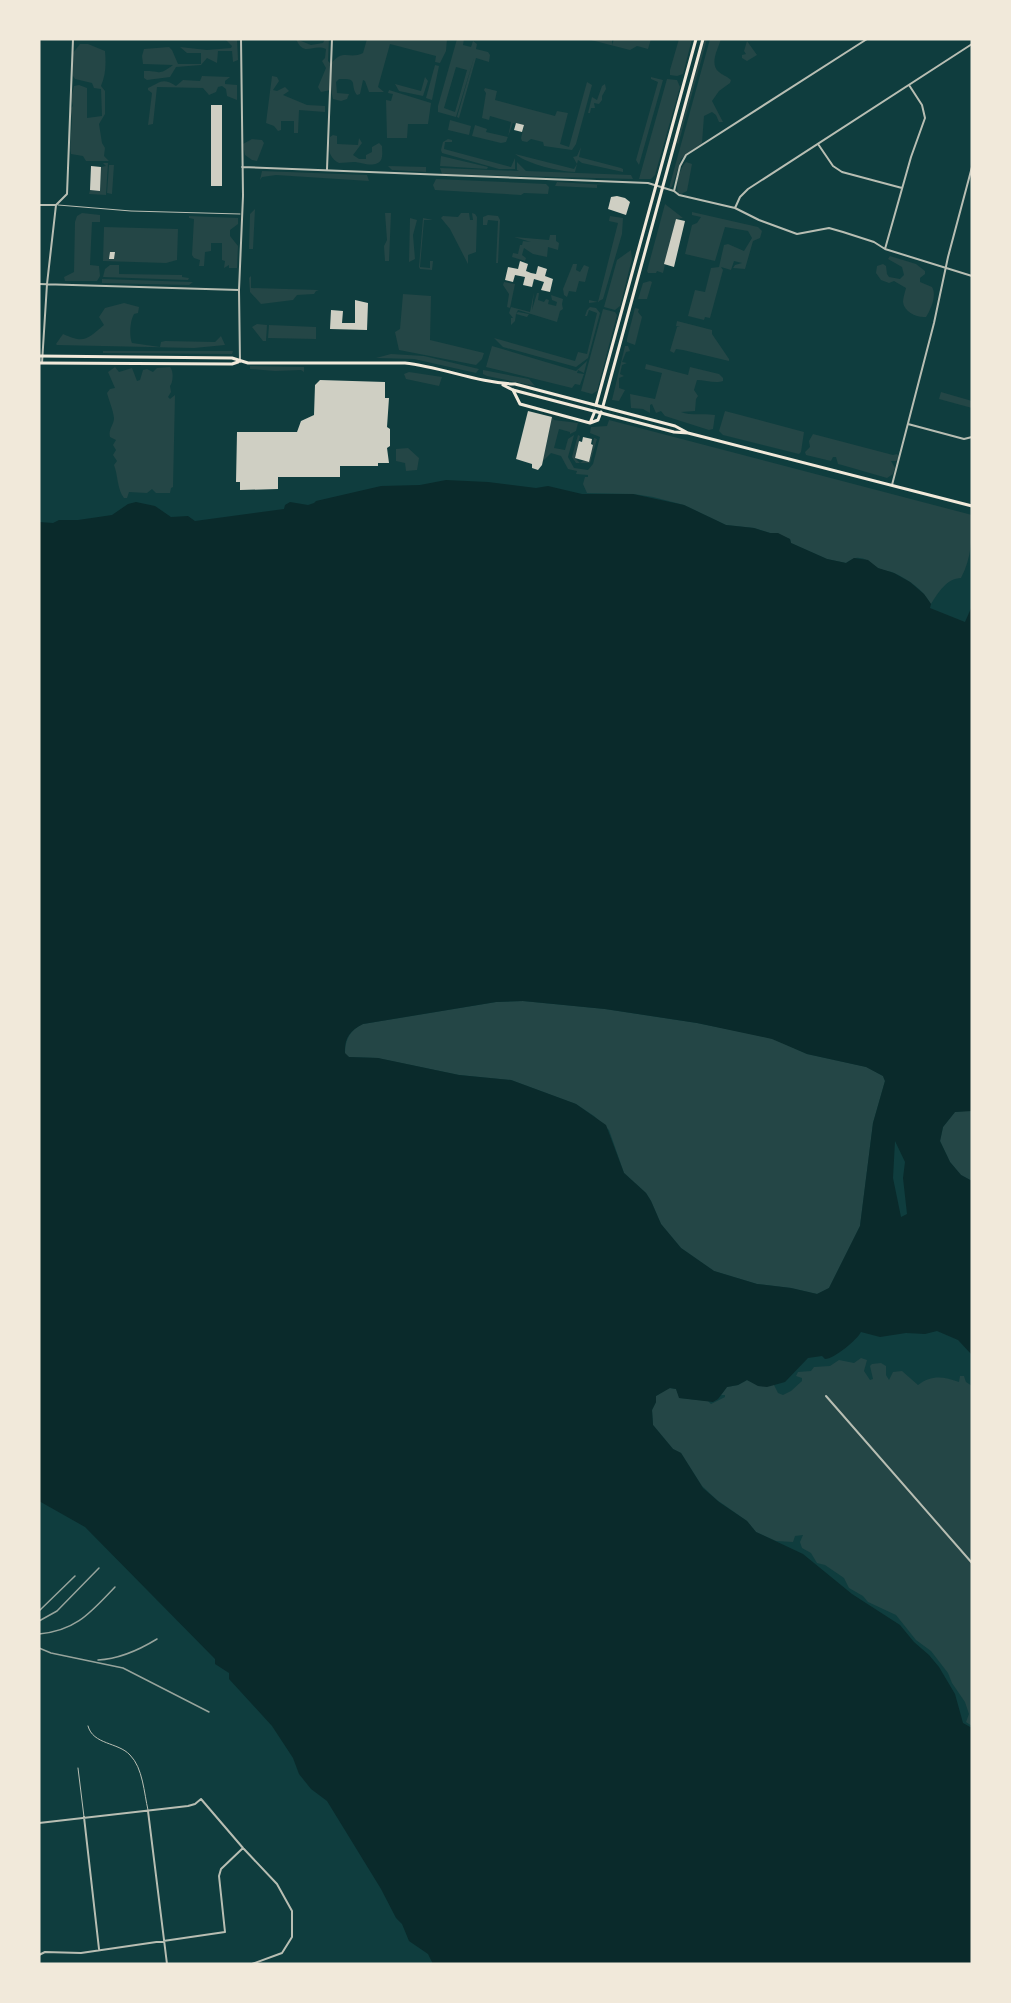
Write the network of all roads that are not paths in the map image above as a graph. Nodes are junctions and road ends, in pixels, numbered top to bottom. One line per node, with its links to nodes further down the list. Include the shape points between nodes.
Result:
1 (73, 39): 17 (street, via 68,194)
2 (241, 39): 10 (street)
3 (332, 39): 12 (street)
4 (696, 39): 13 (main road)
5 (703, 39): 14 (main road)
6 (867, 39): 16 (street, via 686,155)
7 (972, 44): 8 (street)
8 (909, 85): 9 (street); 15 (street, via 925,118)
9 (818, 144): 15 (street, via 842,172); 19 (street, via 748,189)
10 (242, 166): 12 (street); 20 (street)
11 (972, 167): 22 (street)
12 (327, 169): 13 (street)
13 (656, 186): 14 (street); 32 (main road)
14 (662, 188): 16 (street); 33 (main road)
15 (903, 188): 21 (street)
16 (674, 191): 19 (street)
17 (56, 204): 18 (street); 20 (lane); 25 (street)
18 (39, 205)
19 (735, 208): 21 (street, via 797,234 829,228 860,236)
20 (242, 214): 26 (street)
21 (885, 249): 22 (street)
22 (946, 267): 23 (street); 37 (street)
23 (972, 276)
24 (39, 284): 25 (street)
25 (47, 284): 26 (street); 27 (street)
26 (239, 290): 28 (street)
27 (40, 356): 28 (main road, via 232,358); 29 (street)
28 (240, 362): 29 (main road); 30 (main road, via 405,363)
29 (40, 363)
30 (502, 384): 31 (main road); 32 (main road)
31 (513, 390): 34 (main road); 36 (main road, via 520,404)
32 (596, 405): 33 (main road); 34 (main road)
33 (603, 406): 35 (main road); 38 (main road)
34 (595, 411): 35 (main road); 36 (main road)
35 (601, 412): 36 (main road, via 598,420); 38 (main road)
36 (590, 423)
37 (908, 424): 39 (street); 40 (street)
38 (688, 433): 40 (main road)
39 (972, 437)
40 (892, 485): 41 (main road)
41 (972, 506)
42 (826, 1396): 43 (street)
43 (972, 1563)
44 (88, 1726): 46 (lane, via 96,1738 121,1748 136,1762)
45 (78, 1768): 47 (lane)
46 (148, 1811): 47 (street); 49 (street, via 188,1806 201,1799); 50 (street)
47 (84, 1817): 48 (street); 51 (street)
48 (39, 1823)
49 (243, 1848): 50 (street, via 221,1869 219,1876 225,1932); 54 (street, via 277,1884 292,1911 292,1937 282,1953)
50 (163, 1942): 51 (street); 53 (street)
51 (99, 1949): 52 (street)
52 (39, 1955)
53 (167, 1964)
54 (252, 1964)

